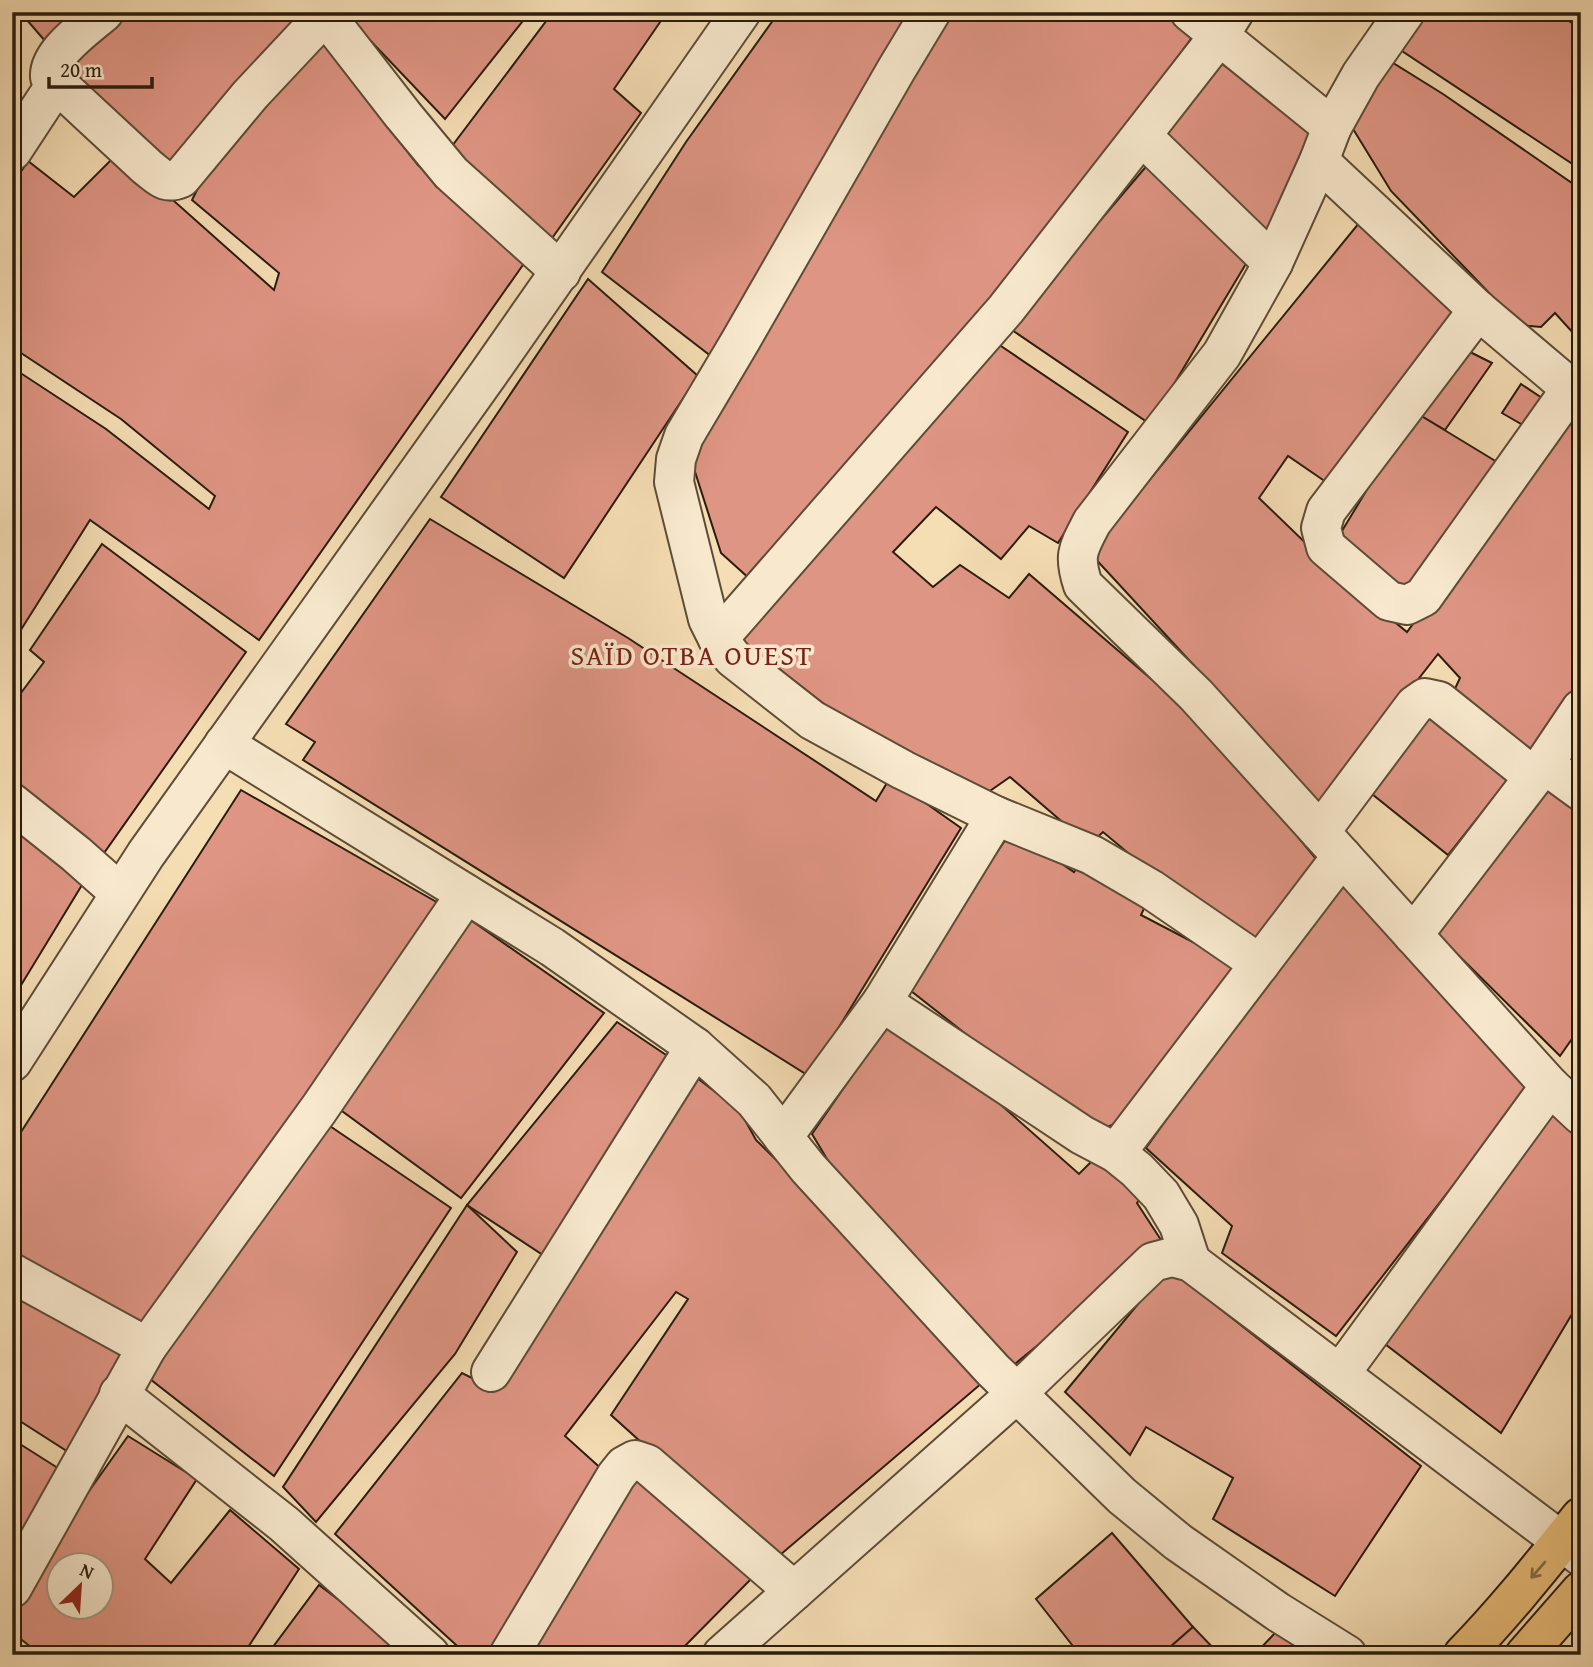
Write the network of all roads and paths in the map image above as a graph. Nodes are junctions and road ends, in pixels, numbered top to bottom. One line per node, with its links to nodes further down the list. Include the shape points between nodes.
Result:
1 (104, 12): 8 (street, via 53,61 50,77)
2 (931, 12): 16 (street, via 684,436 676,458 674,482 708,619)
3 (1190, 12): 7 (street)
4 (1405, 12): 10 (street, via 1361,75)
5 (324, 14): 8 (street, via 181,178 172,182 147,167); 13 (street, via 451,173)
6 (726, 18): 13 (street)
7 (1227, 24): 9 (street); 10 (street)
8 (56, 84): 11 (street)
9 (1142, 136): 12 (street); 16 (street, via 1006,309)
10 (1325, 144): 12 (street); 14 (street)
11 (12, 151)
12 (1273, 263): 23 (street, via 1223,354 1092,522 1079,547 1077,567 1083,585 1196,695)
13 (561, 272): 18 (street)
14 (1478, 310): 15 (street); 15 (street, via 1326,511 1321,528 1325,547 1389,601 1407,605 1423,597)
15 (1576, 393)
16 (718, 639): 22 (street, via 733,658 812,720)
17 (1581, 709): 19 (street)
18 (224, 744): 24 (street); 25 (street)
19 (1539, 771): 20 (street); 23 (street, via 1439,701 1425,698 1415,705); 26 (street)
20 (1581, 791)
21 (12, 803): 24 (street)
22 (996, 816): 27 (street, via 1092,855); 28 (street)
23 (1331, 844): 26 (street); 27 (street)
24 (120, 894): 30 (street)
25 (466, 894): 29 (street, via 552,947); 37 (street, via 320,1109)
26 (1413, 935): 31 (street)
27 (1260, 964): 34 (street)
28 (882, 1002): 33 (street); 34 (street)
29 (695, 1047): 33 (street, via 754,1100); 38 (street)
30 (12, 1062)
31 (1550, 1086): 32 (street); 39 (street)
32 (1581, 1115)
33 (783, 1136): 41 (street)
34 (1116, 1153): 35 (street, via 1160,1195 1179,1225)
35 (1191, 1262): 39 (street); 41 (street, via 1172,1257 1153,1262)
36 (12, 1273): 37 (street)
37 (147, 1347): 40 (street)
38 (491, 1372)
39 (1340, 1374): 42 (street)
40 (119, 1394): 43 (street); 46 (street, via 284,1524)
41 (1017, 1394): 44 (street); 49 (street, via 1122,1496 1178,1542)
42 (1574, 1538): 50 (main road, one-way to 50)
43 (12, 1588)
44 (794, 1591): 47 (street, via 647,1464 635,1460 616,1476); 48 (street)
45 (1581, 1591): 51 (main road)
46 (430, 1655)
47 (509, 1655)
48 (722, 1655)
49 (1347, 1655)
50 (1462, 1655)
51 (1525, 1655)

